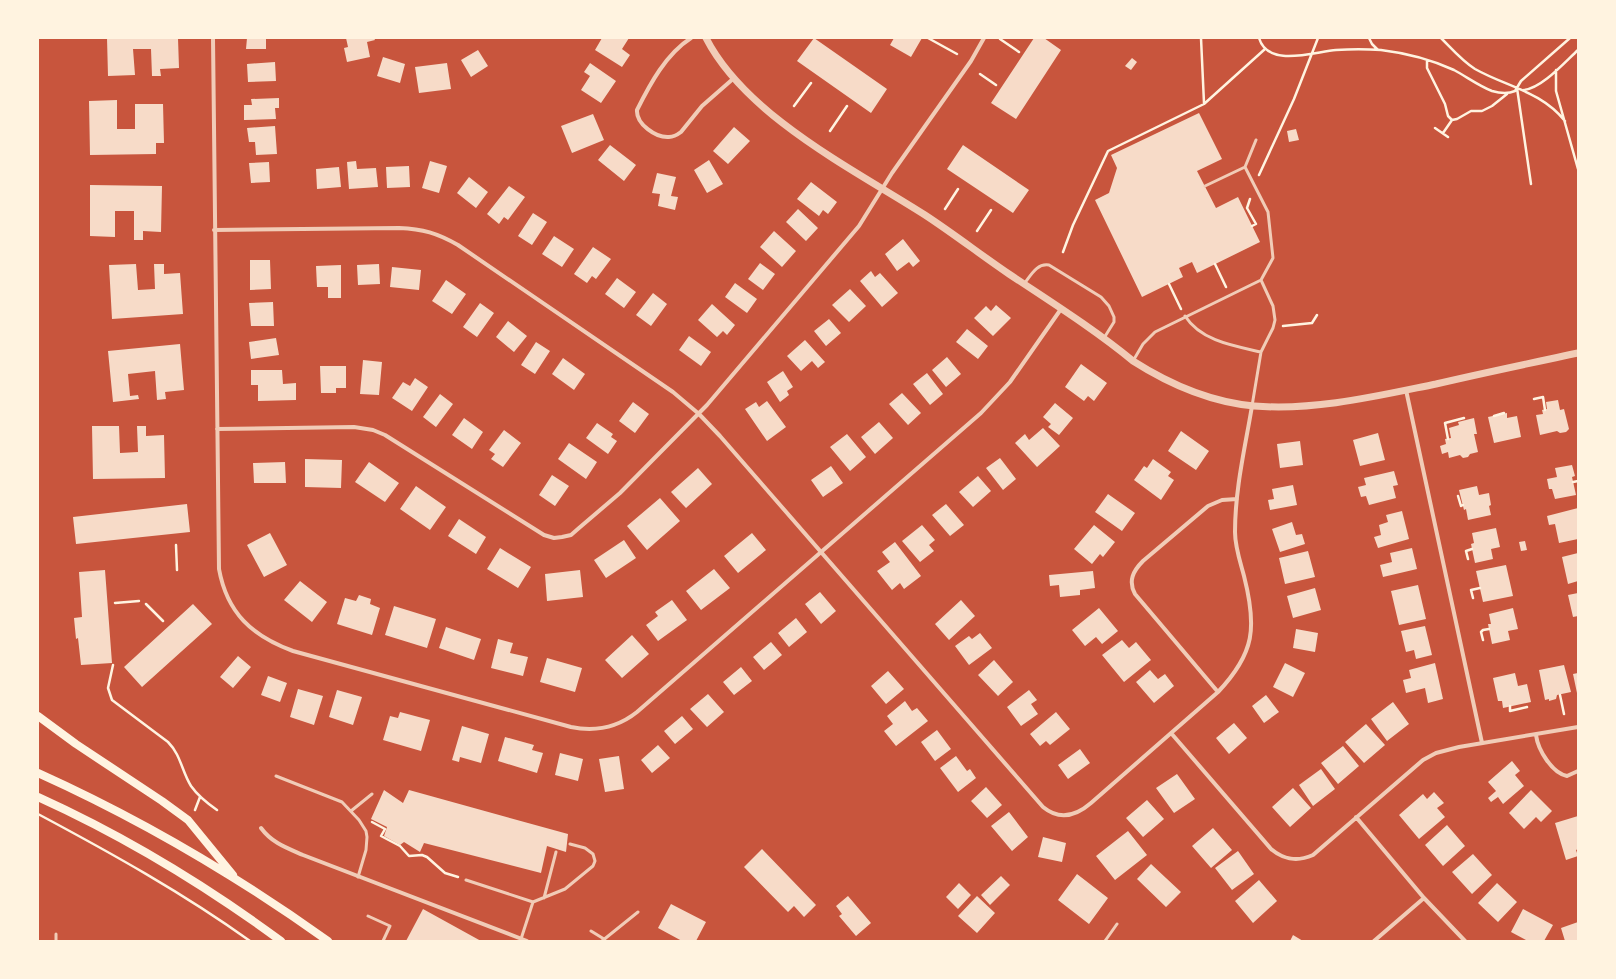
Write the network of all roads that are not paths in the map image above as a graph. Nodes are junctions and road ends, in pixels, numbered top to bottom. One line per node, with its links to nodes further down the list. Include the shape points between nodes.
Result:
1 (213, 38): 10 (street)
2 (691, 38): 5 (street, via 672,53 660,70 637,110 640,122 663,137 677,135 702,106)
3 (706, 38): 5 (street, via 714,53)
4 (984, 38): 9 (street)
5 (734, 78): 9 (street, via 783,123)
6 (1256, 140): 7 (lane)
7 (1246, 167): 8 (lane); 11 (lane, via 1268,212 1273,258)
8 (1205, 186)
9 (882, 189): 12 (street, via 931,219); 21 (street, via 859,226)
10 (214, 230): 21 (street, via 399,228 434,233 458,245 673,392); 22 (street)
11 (1261, 280): 14 (lane); 16 (lane, via 1273,306 1275,320)
12 (1024, 284): 13 (street); 15 (lane, via 1038,267 1049,265 1101,297 1114,317 1113,324)
13 (1061, 309): 15 (street); 24 (street, via 1010,382 981,414)
14 (1185, 316): 16 (lane, via 1194,328 1216,340); 18 (lane, via 1155,332 1143,344)
15 (1103, 339): 18 (street)
16 (1261, 352): 20 (lane)
17 (1578, 353): 19 (street)
18 (1133, 361): 20 (street, via 1185,389)
19 (1406, 390): 20 (street, via 1315,405); 30 (street)
20 (1252, 406): 23 (street)
21 (699, 414): 22 (street, via 620,493 571,534 554,538 537,531 385,435 373,430 354,427); 24 (street)
22 (217, 429): 24 (street, via 218,557 221,580 234,609 242,621 255,632 293,651 575,728 602,729 617,725 631,717)
23 (1236, 499): 25 (street, via 1235,540 1250,605 1250,641 1236,673); 25 (street, via 1222,500 1208,506 1143,561 1131,580 1132,588 1140,601)
24 (821, 553): 28 (street, via 1032,796 1048,811 1063,816 1083,810)
25 (1218, 692): 28 (street)
26 (38, 716): 42 (main road, via 188,820)
27 (1578, 727): 29 (street)
28 (1171, 733): 37 (street, via 1265,842 1281,856 1292,860 1313,855)
29 (1536, 735): 30 (street); 31 (street, via 1540,750 1559,773 1567,776)
30 (1482, 743): 37 (street, via 1441,751 1428,757)
31 (1578, 771)
32 (38, 773): 42 (main road, via 141,824)
33 (276, 776): 36 (lane, via 342,802)
34 (372, 794): 36 (lane)
35 (38, 797): 55 (main road, via 97,825 147,853 225,901)
36 (351, 811): 41 (lane, via 363,825 367,837)
37 (1356, 817): 45 (street)
38 (261, 828): 41 (street, via 269,838 282,846)
39 (570, 844): 44 (lane, via 590,851 595,861 588,871 565,889)
40 (556, 852): 44 (lane)
41 (358, 877): 52 (street)
42 (237, 880): 56 (main road)
43 (466, 880): 46 (lane)
44 (544, 898): 46 (lane)
45 (1424, 898): 60 (street); 61 (street)
46 (533, 902): 52 (lane)
47 (638, 912): 53 (lane)
48 (368, 916): 57 (lane, via 390,926)
49 (1117, 924): 59 (lane)
50 (591, 931): 53 (lane)
51 (56, 934): 54 (lane)
52 (521, 939): 58 (street)
53 (603, 940)
54 (56, 941)
55 (281, 941)
56 (328, 941)
57 (383, 941)
58 (528, 941)
59 (1105, 941)
60 (1374, 941)
61 (1465, 941)

